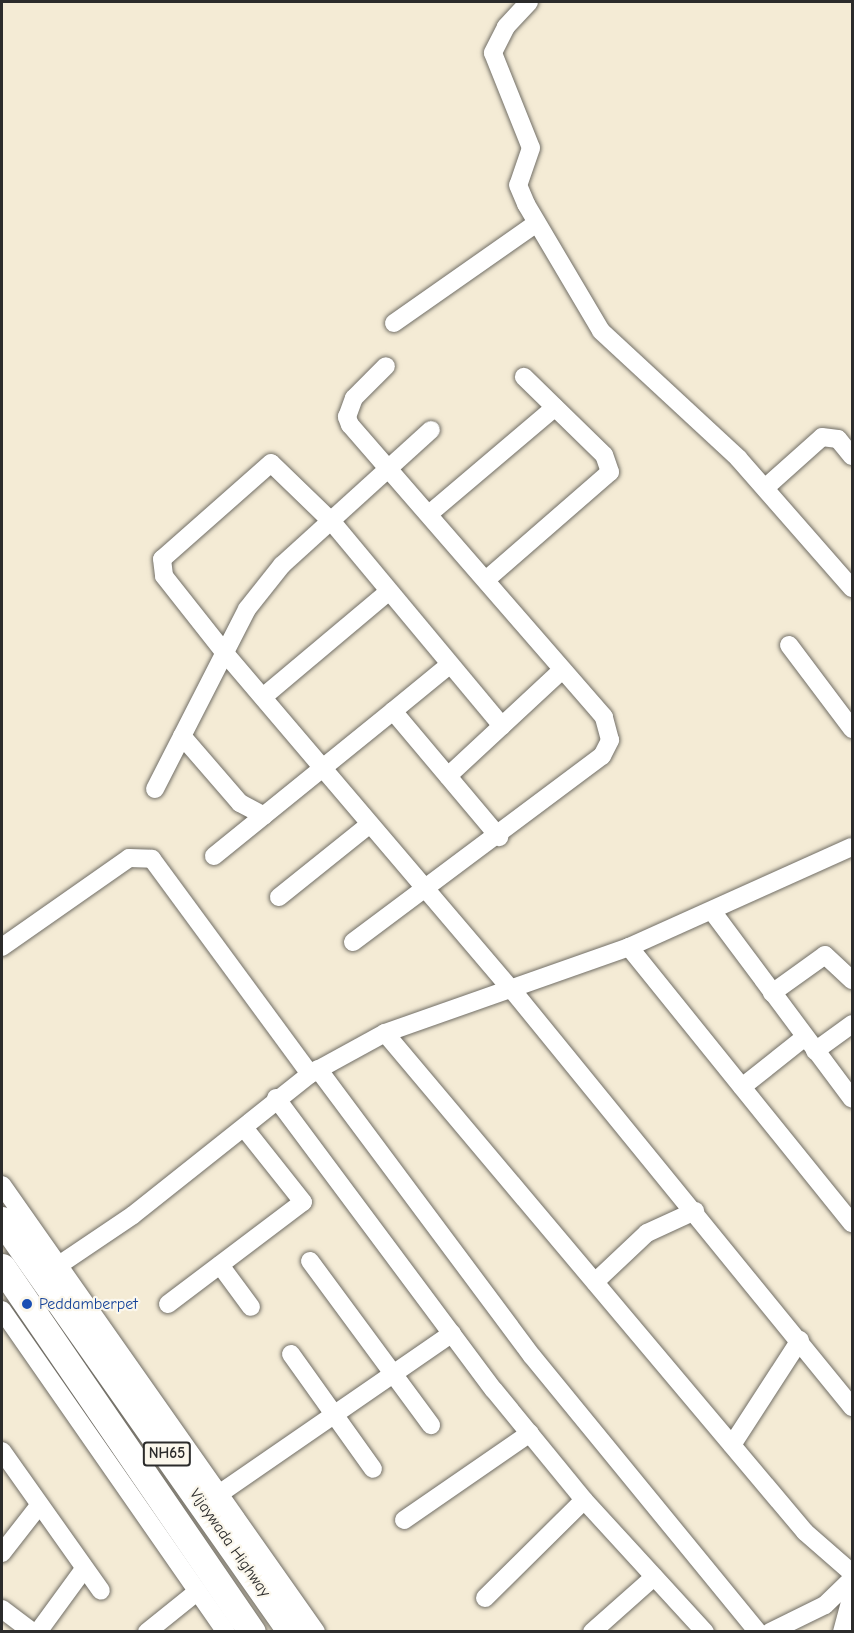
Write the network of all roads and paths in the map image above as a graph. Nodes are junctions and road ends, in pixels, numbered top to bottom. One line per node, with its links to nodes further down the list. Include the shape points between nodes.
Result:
1 (529, 2): 2 (street, via 506,27 493,53 494,65 527,134 530,158 518,185)
2 (537, 223): 3 (street); 10 (street, via 600,331)
3 (394, 323)
4 (386, 366): 9 (street, via 354,399 347,417)
5 (524, 377): 6 (street)
6 (555, 407): 11 (street); 13 (street, via 604,455 610,472)
7 (431, 430): 9 (street)
8 (852, 456): 10 (street, via 838,439 822,437)
9 (389, 467): 11 (street); 12 (street)
10 (765, 488): 14 (street)
11 (429, 514): 13 (street)
12 (331, 521): 15 (street); 17 (street, via 282,565 247,609); 17 (street, via 271,463 162,559 164,576)
13 (487, 579): 19 (street)
14 (852, 588)
15 (388, 592): 18 (street); 20 (street)
16 (789, 645): 23 (street)
17 (224, 652): 20 (street); 24 (street)
18 (448, 666): 21 (street); 22 (street)
19 (561, 671): 22 (street); 30 (street, via 604,717 610,740 602,756)
20 (263, 697): 25 (street)
21 (393, 711): 25 (street); 26 (street)
22 (502, 726): 26 (street)
23 (852, 726)
24 (182, 736): 27 (street); 28 (street, via 240,803)
25 (325, 767): 28 (street); 29 (street)
26 (448, 776): 30 (street)
27 (155, 789)
28 (264, 816): 32 (street)
29 (369, 825): 33 (street); 34 (street)
30 (499, 837): 33 (street)
31 (852, 847): 35 (street)
32 (214, 856)
33 (428, 890): 36 (street); 40 (street)
34 (279, 897)
35 (712, 911): 38 (street); 41 (street)
36 (353, 942)
37 (2, 947): 45 (street, via 129,858 152,859)
38 (629, 947): 40 (street); 46 (street)
39 (852, 980): 41 (street, via 825,955)
40 (513, 991): 43 (street); 51 (street)
41 (772, 993): 44 (street)
42 (852, 1024): 44 (street)
43 (385, 1033): 45 (street); 58 (street)
44 (810, 1044): 46 (street); 48 (street)
45 (314, 1071): 47 (street); 95 (street, via 532,1356)
46 (742, 1086): 52 (street)
47 (276, 1098): 49 (street); 62 (street)
48 (852, 1099)
49 (245, 1129): 55 (street); 56 (street, via 303,1202)
50 (2, 1185): 55 (street)
51 (695, 1211): 58 (street, via 647,1233); 63 (street)
52 (851, 1219)
53 (2, 1220): 91 (highway, Vijaywada Highway / NH65)
54 (310, 1262): 65 (street)
55 (59, 1264): 73 (street)
56 (220, 1265): 59 (street); 60 (street)
57 (2, 1267): 90 (highway, Vijaywada Highway / NH65)
58 (595, 1282): 70 (street)
59 (168, 1304)
60 (251, 1307)
61 (2, 1310): 83 (street)
62 (452, 1332): 65 (street); 69 (street)
63 (800, 1340): 66 (street); 70 (street)
64 (291, 1354): 67 (street)
65 (391, 1372): 67 (street); 68 (street)
66 (852, 1407)
67 (334, 1413): 72 (street); 73 (street)
68 (431, 1425)
69 (530, 1433): 74 (street); 76 (street)
70 (732, 1445): 79 (street, via 805,1532)
71 (2, 1451): 75 (street)
72 (373, 1469)
73 (219, 1494): 92 (street)
74 (584, 1500): 80 (street); 85 (street)
75 (38, 1507): 77 (street); 78 (street)
76 (404, 1520)
77 (2, 1553)
78 (84, 1569): 82 (street); 87 (street)
79 (852, 1573)
80 (654, 1577): 93 (street); 94 (street)
81 (852, 1579): 96 (street, via 825,1605)
82 (101, 1591)
83 (198, 1591): 88 (street); 89 (street)
84 (852, 1595): 97 (street)
85 (485, 1598)
86 (2, 1609): 87 (street)
87 (28, 1630)
88 (147, 1632)
89 (226, 1632)
90 (252, 1632)
91 (291, 1632)
92 (316, 1632)
93 (592, 1632)
94 (705, 1632)
95 (758, 1632)
96 (771, 1632)
97 (842, 1632)

